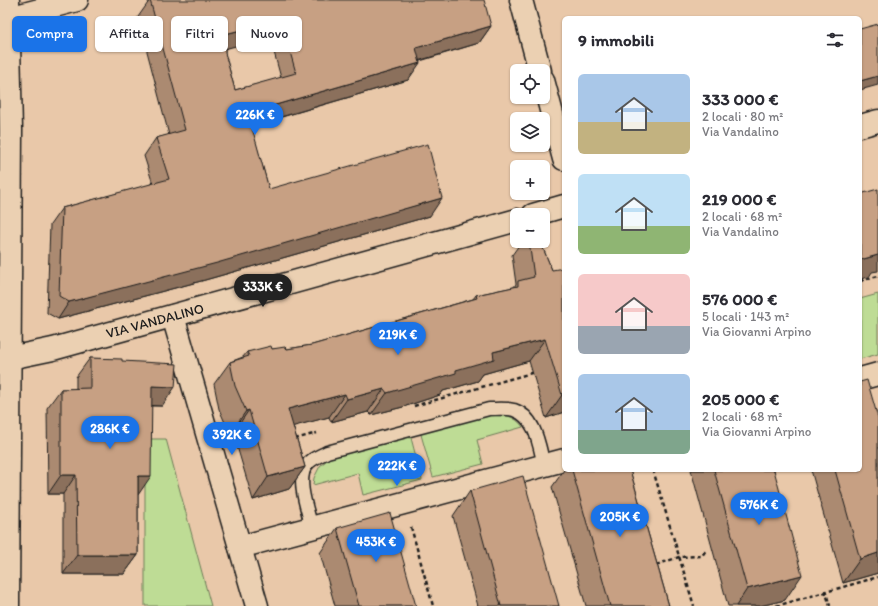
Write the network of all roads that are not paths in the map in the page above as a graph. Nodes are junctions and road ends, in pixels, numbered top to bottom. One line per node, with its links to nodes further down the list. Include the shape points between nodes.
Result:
1 (77, 0): 3 (street)
2 (521, 0): 4 (street)
3 (8, 9): 13 (street, via 11,130)
4 (538, 64)
5 (549, 104): 8 (street)
6 (878, 121): 7 (street)
7 (862, 125)
8 (562, 151)
9 (562, 207): 10 (street)
10 (550, 210)
11 (510, 222): 12 (street, VIA VANDALINO)
12 (173, 316): 13 (street, VIA VANDALINO); 18 (street)
13 (4, 359): 19 (street)
14 (878, 374): 15 (street)
15 (862, 378)
16 (554, 462): 17 (street); 17 (lane, via 523,415 504,408 489,409 335,450 314,458 306,465 302,487)
17 (312, 528): 18 (street)
18 (240, 547): 20 (street)
19 (8, 606)
20 (257, 606)

